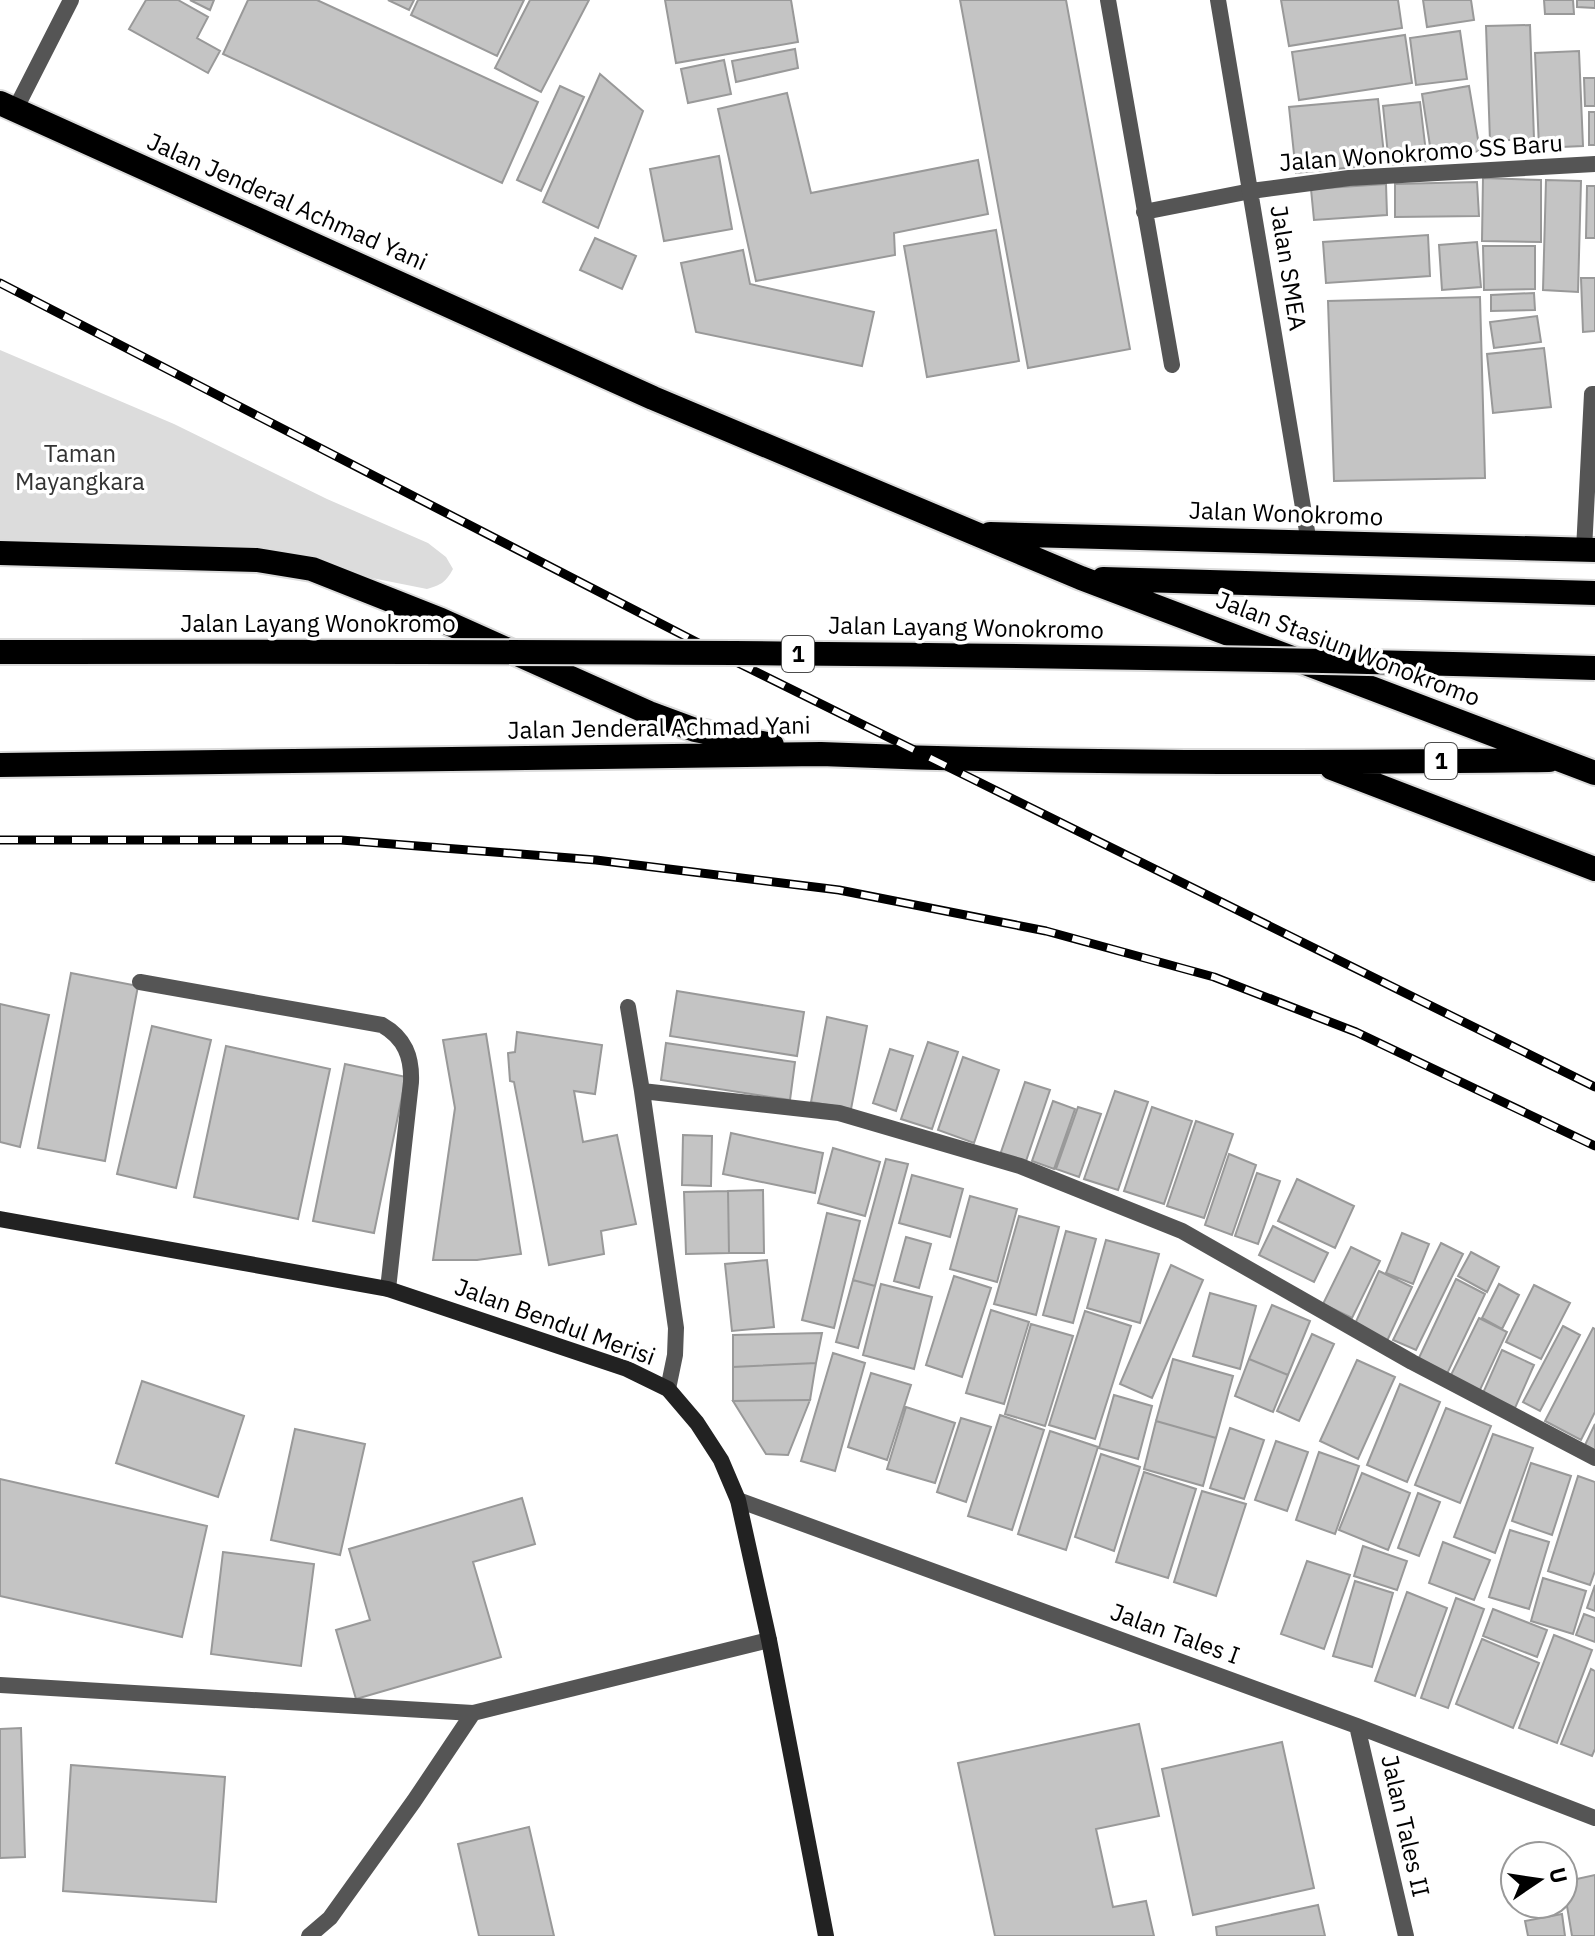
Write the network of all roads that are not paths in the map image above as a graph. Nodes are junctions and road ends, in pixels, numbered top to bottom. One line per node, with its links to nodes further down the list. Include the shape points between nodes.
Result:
1 (71, 0): 4 (street)
2 (1108, 0): 7 (street)
3 (1218, 0): 6 (street, Jalan SMEA)
4 (8, 107): 10 (highway, Jalan Jenderal Achmad Yani, via 653,398)
5 (1595, 164): 6 (street, Jalan Wonokromo SS Baru, via 1349,178)
6 (1251, 191): 7 (street, Jalan Wonokromo SS Baru); 11 (street, Jalan SMEA)
7 (1144, 212): 8 (street)
8 (1172, 365)
9 (1595, 394): 12 (street)
10 (976, 534): 11 (highway, Jalan Wonokromo); 14 (highway, Jalan Jenderal Achmad Yani)
11 (1309, 543): 12 (highway, Jalan Wonokromo)
12 (1590, 550)
13 (0, 553): 18 (highway, via 212,557 312,569 695,730)
14 (1081, 578): 15 (highway); 19 (highway, Jalan Stasiun Wonokromo)
15 (1595, 593)
16 (0, 652): 17 (highway, Jalan Layang Wonokromo / 1, bridge, via 586,651)
17 (1595, 668)
18 (821, 754): 21 (highway, Jalan Jenderal Achmad Yani / 1); 22 (highway, Jalan Jenderal Achmad Yani / 1)
19 (1564, 760): 20 (highway, 1); 21 (highway, 1); 23 (highway, Jalan Stasiun Wonokromo)
20 (1595, 760)
21 (1318, 763): 24 (highway)
22 (0, 765)
23 (1595, 773)
24 (1595, 869)
25 (140, 982): 29 (street, via 382,1025 402,1041 411,1082)
26 (628, 1007): 27 (street)
27 (642, 1091): 30 (street, via 676,1328); 31 (street, via 839,1113 1020,1166 1182,1231 1412,1362)
28 (0, 1219): 29 (street, Jalan Bendul Merisi)
29 (388, 1289): 30 (street, Jalan Bendul Merisi, via 627,1369)
30 (668, 1389): 32 (street, Jalan Bendul Merisi, via 721,1460)
31 (1595, 1458)
32 (738, 1500): 33 (street, Jalan Bendul Merisi); 36 (street, Jalan Tales I)
33 (769, 1640): 35 (street); 39 (street, Jalan Bendul Merisi)
34 (0, 1685): 35 (street)
35 (473, 1713): 38 (street, via 330,1918)
36 (1357, 1726): 37 (street, Jalan Tales I); 40 (street, Jalan Tales II)
37 (1595, 1818)
38 (309, 1936)
39 (826, 1936)
40 (1406, 1936)

